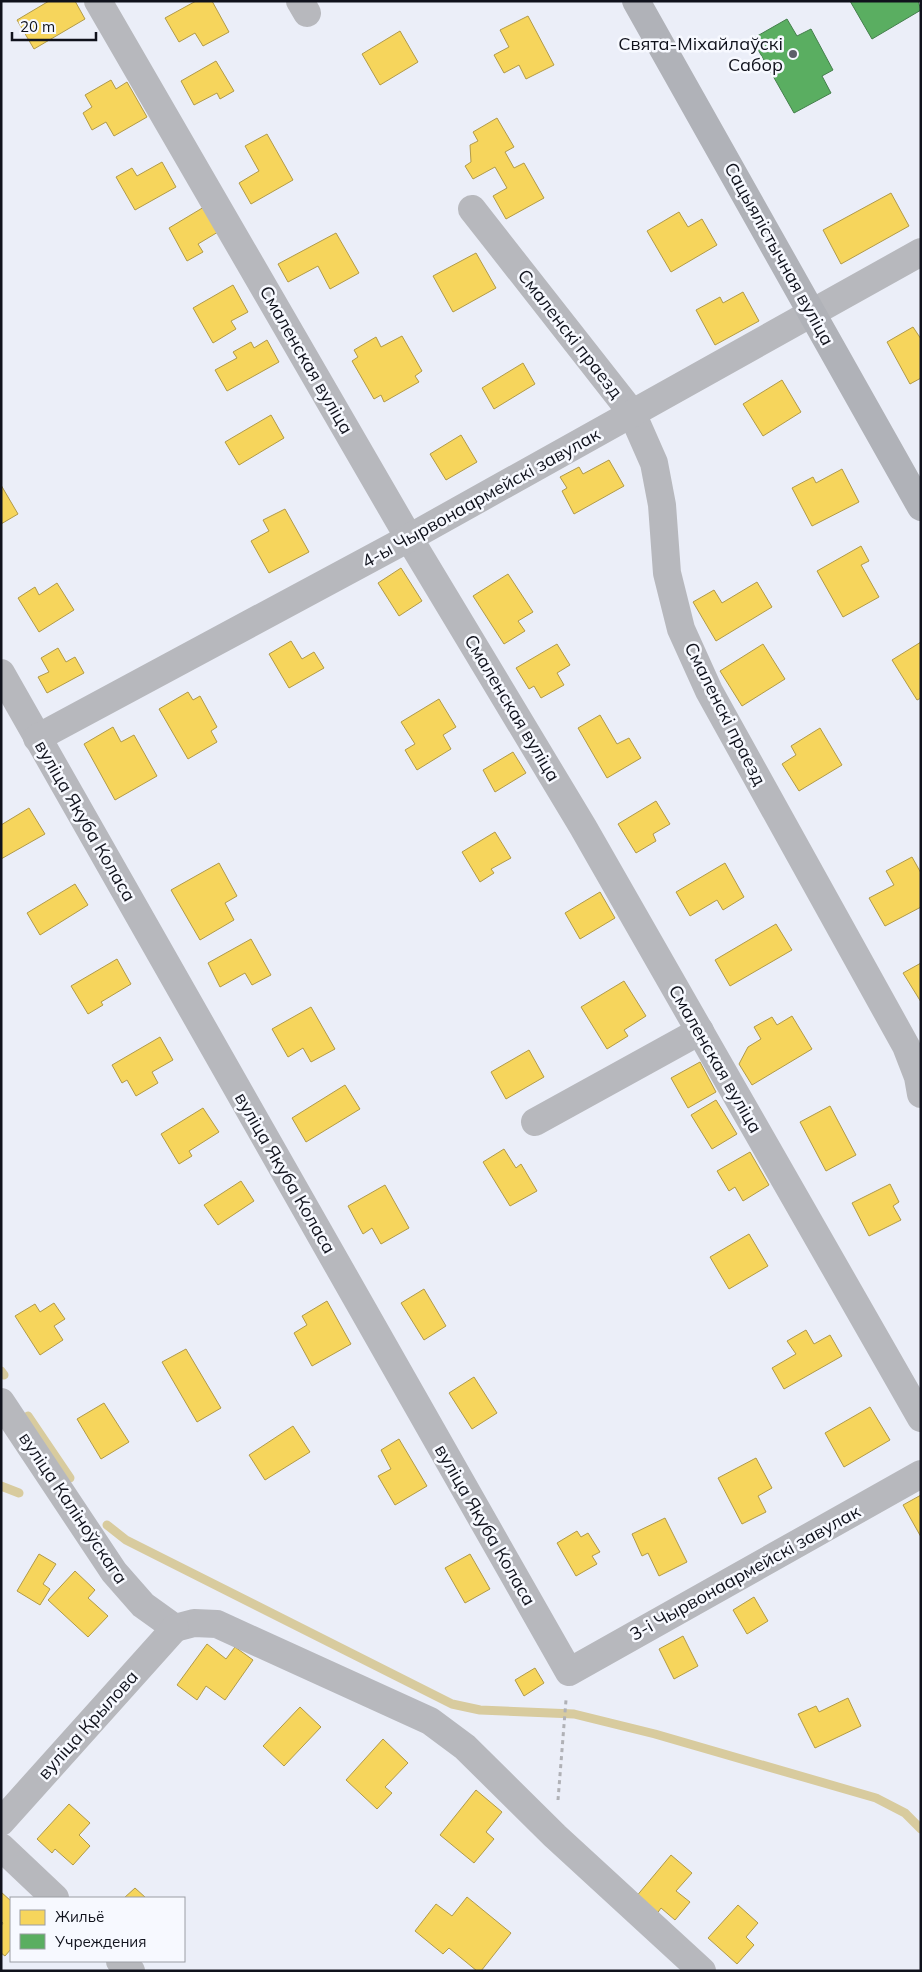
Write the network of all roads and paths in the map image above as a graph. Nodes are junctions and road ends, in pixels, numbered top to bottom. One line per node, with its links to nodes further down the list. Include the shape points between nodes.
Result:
1 (98, 1): 8 (street, Смаленская вуліца)
2 (636, 1): 5 (main road, Сацыялістычная вуліца)
3 (472, 209): 6 (street, Смаленскі праезд)
4 (921, 252): 5 (street, 4-ы Чырвонаармейскі завулак)
5 (812, 312): 6 (street, 4-ы Чырвонаармейскі завулак); 7 (main road, Сацыялістычная вуліца)
6 (632, 414): 8 (street, 4-ы Чырвонаармейскі завулак); 12 (street, Смаленскі праезд, via 654,463 662,505 666,573 693,657 709,692 906,1046)
7 (921, 507)
8 (409, 538): 10 (street, 4-ы Чырвонаармейскі завулак); 11 (street, Смаленская вуліца, via 583,827)
9 (4, 682): 10 (street, вуліца Якуба Коласа)
10 (38, 738): 18 (street, вуліца Якуба Коласа)
11 (700, 1031): 13 (street); 15 (street, Смаленская вуліца)
12 (921, 1094)
13 (535, 1122)
14 (1, 1402): 17 (street, вуліца Каліноўскага, via 114,1572 143,1605)
15 (921, 1418)
16 (921, 1474): 18 (street, 3-і Чырвонаармейскі завулак)
17 (175, 1628): 20 (street, вуліца Крылова); 21 (street, via 194,1623 217,1624 430,1721 466,1747)
18 (569, 1672)
19 (566, 1700): 21 (path)
20 (1, 1822)
21 (555, 1836): 26 (street)
22 (1, 1847): 23 (street)
23 (54, 1897)
24 (121, 1962): 25 (street)
25 (131, 1971)
26 (702, 1971)

